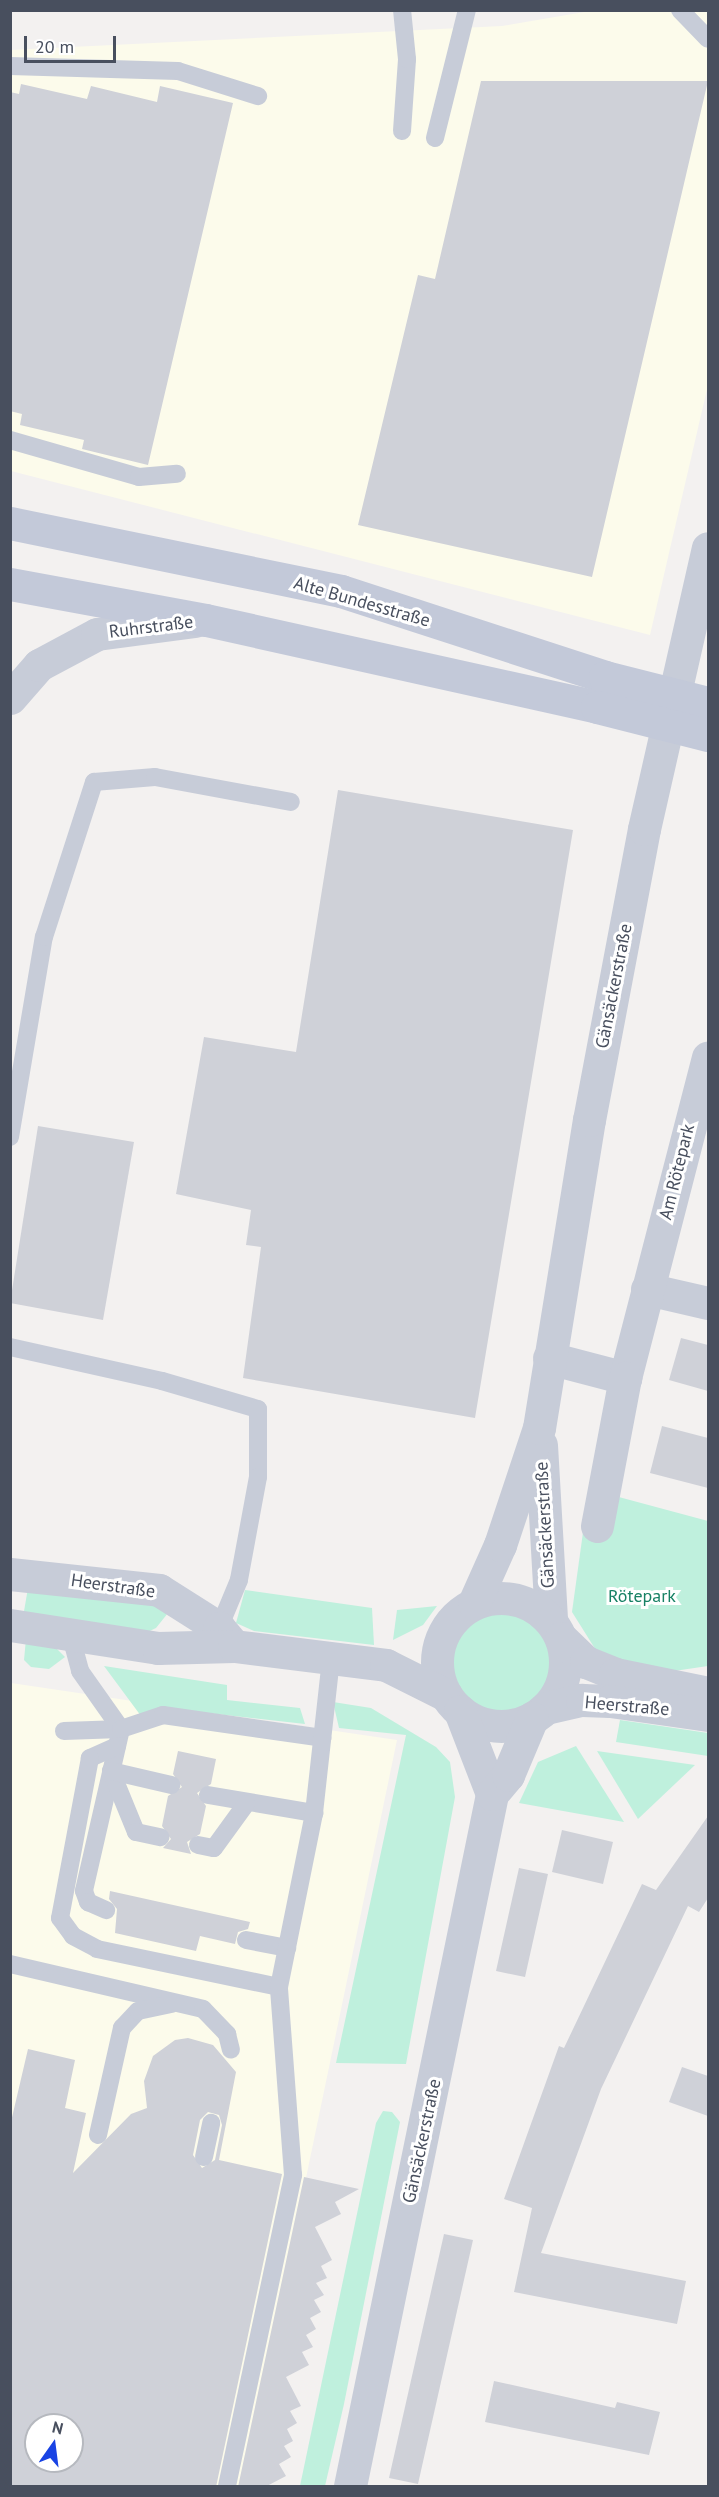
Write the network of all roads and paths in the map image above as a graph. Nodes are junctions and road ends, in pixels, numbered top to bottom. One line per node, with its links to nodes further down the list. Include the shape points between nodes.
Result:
1 (402, 10): 7 (lane, via 407,59)
2 (467, 10): 8 (lane)
3 (681, 10): 4 (lane)
4 (708, 39)
5 (10, 66): 6 (lane, via 178,71)
6 (258, 96)
7 (402, 131)
8 (435, 138)
9 (10, 440): 10 (lane, via 139,477)
10 (177, 474)
11 (10, 523): 15 (main road, Alte Bundesstraße, via 341,591)
12 (708, 548): 25 (street, Gänsäckerstraße, via 644,829)
13 (10, 584): 14 (main road, Alte Bundesstraße)
14 (206, 620): 15 (main road, Alte Bundesstraße); 16 (street, Ruhrstraße, via 97,634 39,665)
15 (601, 692): 17 (main road, Alte Bundesstraße, bridge); 18 (main road, bridge)
16 (10, 698)
17 (708, 703)
18 (708, 735)
19 (291, 802): 21 (lane, via 155,777 94,782 44,937)
20 (708, 1058): 22 (street, Am Rötepark)
21 (10, 1137)
22 (648, 1289): 23 (street); 26 (street, Am Rötepark)
23 (708, 1303)
24 (10, 1347): 35 (lane, via 162,1381 258,1409 258,1477)
25 (549, 1358): 26 (street); 27 (street, Gänsäckerstraße)
26 (625, 1378): 28 (street, Am Rötepark)
27 (540, 1428): 30 (street, Gänsäckerstraße, via 500,1545); 32 (street, Gänsäckerstraße)
28 (597, 1526)
29 (10, 1575): 35 (street, Heerstraße, via 159,1590)
30 (474, 1603): 32 (street, via 512,1598 536,1607); 34 (street, via 456,1616)
31 (10, 1625): 33 (street, Heerstraße)
32 (556, 1630): 38 (street, Heerstraße, via 586,1662 615,1674); 40 (street, via 564,1678)
33 (70, 1633): 35 (street, Heerstraße, via 158,1648); 43 (lane, via 80,1671)
34 (444, 1633): 37 (street); 39 (street, via 437,1667)
35 (226, 1637): 36 (street, Heerstraße)
36 (331, 1659): 37 (street, Heerstraße); 44 (lane)
37 (386, 1665): 39 (street, Heerstraße)
38 (708, 1693)
39 (453, 1703): 40 (street, via 499,1726); 48 (street)
40 (539, 1713): 41 (street, Heerstraße, via 610,1701); 48 (street, Gänsäckerstraße, via 507,1775)
41 (708, 1715)
42 (64, 1731): 43 (lane)
43 (119, 1737): 44 (lane, via 163,1715); 45 (lane); 57 (lane, via 90,1758 60,1918 73,1936 97,1949)
44 (322, 1738): 50 (lane)
45 (111, 1771): 46 (lane); 51 (lane, via 136,1832); 53 (lane, via 84,1891 88,1902)
46 (171, 1785)
47 (208, 1794): 49 (lane)
48 (492, 1794): 64 (street, Gänsäckerstraße)
49 (246, 1804): 50 (lane); 52 (lane, via 214,1848)
50 (314, 1813): 55 (lane)
51 (160, 1837)
52 (198, 1845)
53 (106, 1910)
54 (246, 1940): 55 (lane)
55 (287, 1948): 57 (lane)
56 (10, 1964): 58 (lane)
57 (279, 1987): 63 (lane, via 293,2175)
58 (177, 2003): 59 (lane, via 203,2009 227,2034); 61 (lane, via 138,2011 122,2028)
59 (231, 2050)
60 (211, 2123): 62 (lane)
61 (98, 2135)
62 (204, 2157)
63 (227, 2487)
64 (350, 2487)

